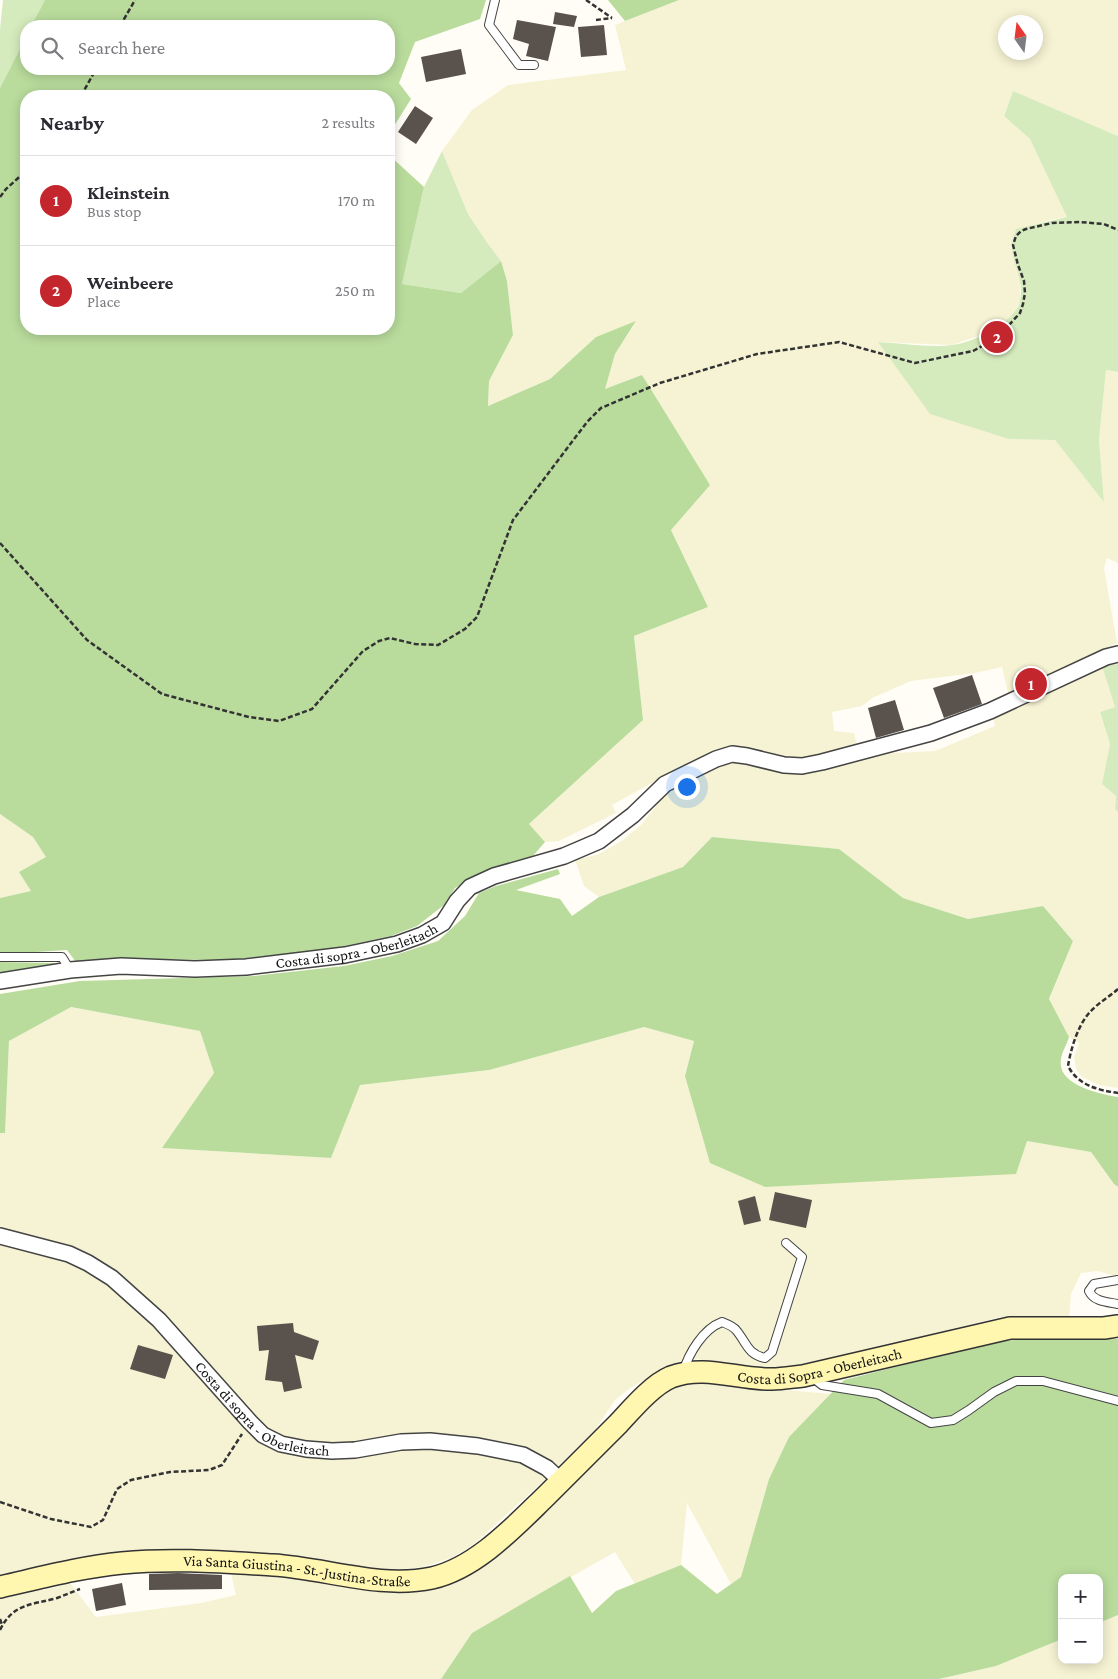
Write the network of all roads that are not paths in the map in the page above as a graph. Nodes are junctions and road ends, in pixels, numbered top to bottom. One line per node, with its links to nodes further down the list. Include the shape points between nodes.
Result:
1 (495, 0): 2 (lane, via 489,25 519,65)
2 (534, 65)
3 (1118, 654): 5 (street, Costa di sopra - Oberleitach, via 990,711 931,733 822,762 784,765 732,754 716,759 665,784 599,840 564,856 494,876 470,887 442,923 397,944 345,955 246,967 121,966)
4 (0, 957): 5 (lane, via 62,957)
5 (70, 970): 6 (street, Costa di sopra - Oberleitach)
6 (0, 981)
7 (0, 1236): 15 (street, Costa di sopra - Oberleitach, via 69,1254 112,1278 159,1320 250,1422 281,1444 332,1451 430,1441 478,1446 523,1455)
8 (786, 1243): 12 (lane, via 802,1257 772,1352 765,1358 756,1356 735,1329 722,1322 713,1325 702,1338 687,1359)
9 (1118, 1280): 10 (lane, via 1094,1284 1089,1291 1099,1300)
10 (1118, 1304)
11 (1118, 1326): 13 (main road, Costa di Sopra - Oberleitach, via 1010,1328)
12 (683, 1374): 13 (main road, Costa di Sopra - Oberleitach, via 699,1371 771,1379); 15 (main road, Costa di Sopra - Oberleitach, via 668,1378 632,1408)
13 (809, 1375): 14 (lane, via 822,1385 878,1394 931,1423 953,1420 1016,1381 1043,1381)
14 (1118, 1402)
15 (562, 1481): 16 (main road, Via Santa Giustina - St.-Justina-Straße, via 474,1559 432,1578 378,1580 276,1565 152,1561 120,1563)
16 (0, 1587)

